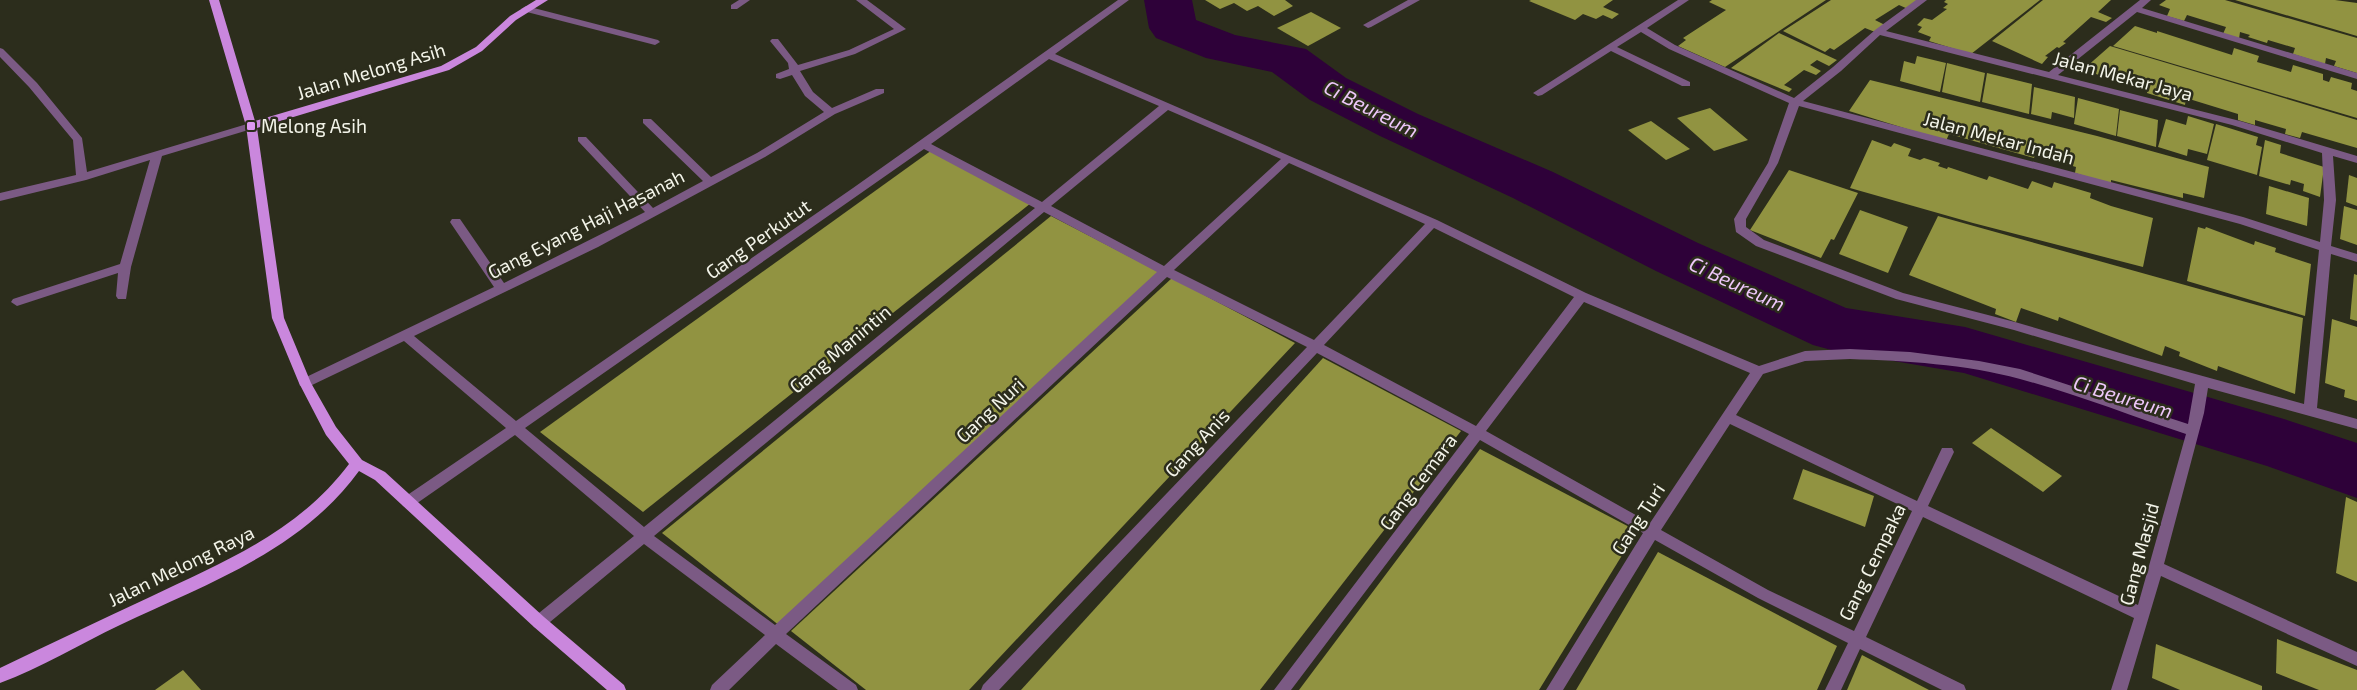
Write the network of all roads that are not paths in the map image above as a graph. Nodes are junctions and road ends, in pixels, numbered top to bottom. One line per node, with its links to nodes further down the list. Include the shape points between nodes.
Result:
1 (214, 0): 32 (main road)
2 (544, 0): 11 (main road, Jalan Melong Asih)
3 (745, 0): 10 (street)
4 (863, 0): 21 (street, via 901,29 852,52)
5 (1124, 0): 20 (street, Gang Perkutut)
6 (1415, 0): 13 (street)
7 (1684, 0): 14 (street)
8 (1922, 0): 15 (street)
9 (2146, 0): 12 (street)
10 (734, 7)
11 (526, 9): 17 (street); 32 (main road, Jalan Melong Asih, via 464,60)
12 (2136, 9): 22 (street); 24 (street)
13 (1368, 25)
14 (1641, 28): 18 (street); 28 (street, Jalan Mekar Indah, via 1681,51)
15 (1878, 32): 22 (street, Jalan Mekar Jaya); 28 (street)
16 (775, 41): 21 (street, via 793,62)
17 (655, 42)
18 (1610, 47): 25 (street); 27 (street)
19 (0, 51): 39 (street, via 78,140)
20 (1049, 55): 29 (street); 34 (street, Gang Perkutut)
21 (794, 70): 23 (street); 30 (street, via 808,94)
22 (2052, 75): 35 (street, Jalan Mekar Jaya, via 2236,123)
23 (780, 76)
24 (2357, 76)
25 (1686, 84)
26 (880, 91): 30 (street, Gang Eyang Haji Hasanah)
27 (1538, 93)
28 (1795, 102): 46 (street, Jalan Mekar Indah, via 2243,221); 58 (street, via 1774,164 1740,219 1740,229 1748,236 1900,296 2015,326)
29 (1166, 106): 37 (street); 42 (street, Gang Manintin)
30 (831, 112): 40 (street, Gang Eyang Haji Hasanah)
31 (647, 121): 40 (street)
32 (250, 126): 36 (street); 57 (main road, via 278,318)
33 (582, 139): 43 (street)
34 (925, 145): 42 (street); 62 (street, Gang Perkutut)
35 (2327, 151): 38 (street, Jalan Mekar Jaya); 46 (street, via 2330,200)
36 (156, 156): 39 (street); 48 (street)
37 (1288, 158): 45 (street); 49 (street, Gang Nuri)
38 (2357, 160)
39 (82, 178): 41 (street)
40 (710, 182): 43 (street, Gang Eyang Haji Hasanah)
41 (0, 197)
42 (1042, 206): 49 (street); 70 (street, Gang Manintin)
43 (652, 213): 50 (street, Gang Eyang Haji Hasanah)
44 (456, 222): 50 (street)
45 (1433, 223): 52 (street); 55 (street, Gang Anis)
46 (2327, 249): 47 (street, Jalan Mekar Indah); 59 (street)
47 (2357, 258)
48 (125, 267): 51 (street); 53 (street)
49 (1167, 272): 55 (street); 74 (street, Gang Nuri, via 820,591)
50 (501, 288): 54 (street, Gang Eyang Haji Hasanah)
51 (122, 296)
52 (1582, 296): 56 (street); 64 (street, Gang Cemara)
53 (16, 302)
54 (405, 335): 57 (street, Gang Eyang Haji Hasanah); 62 (street)
55 (1314, 347): 64 (street); 81 (street, Gang Anis)
56 (1758, 371): 60 (street, Gang Turi); 63 (street, via 1805,356 1850,354 1910,357 1979,366 2020,374)
57 (305, 383): 66 (main road, via 331,431)
58 (2202, 386): 59 (street); 63 (street, Gang Masjid)
59 (2310, 410): 61 (street)
60 (1727, 417): 68 (street); 69 (street, Gang Turi)
61 (2357, 424)
62 (516, 428): 67 (street, Gang Perkutut); 70 (street)
63 (2194, 429): 71 (street, Gang Masjid)
64 (1478, 433): 69 (street); 82 (street, Gang Cemara)
65 (1947, 452): 68 (street, Gang Cempaka)
66 (357, 464): 67 (main road, via 380,476); 77 (main road, Jalan Melong Raya, via 345,483 315,514 274,544)
67 (408, 502): 73 (main road)
68 (1920, 509): 72 (street); 75 (street, Gang Cempaka)
69 (1652, 532): 75 (street, via 1763,594); 83 (street, Gang Turi)
70 (644, 536): 73 (street, Gang Manintin); 74 (street)
71 (2158, 568): 72 (street, Gang Masjid); 76 (street)
72 (2143, 615): 86 (street, Gang Masjid)
73 (539, 622): 78 (main road)
74 (778, 634): 79 (street, Gang Nuri); 80 (street)
75 (1856, 639): 84 (street, Gang Cempaka); 85 (street)
76 (2357, 659)
77 (0, 676)
78 (618, 690)
79 (718, 690)
80 (850, 690)
81 (989, 690)
82 (1282, 690)
83 (1554, 690)
84 (1833, 690)
85 (1958, 690)
86 (2119, 690)

